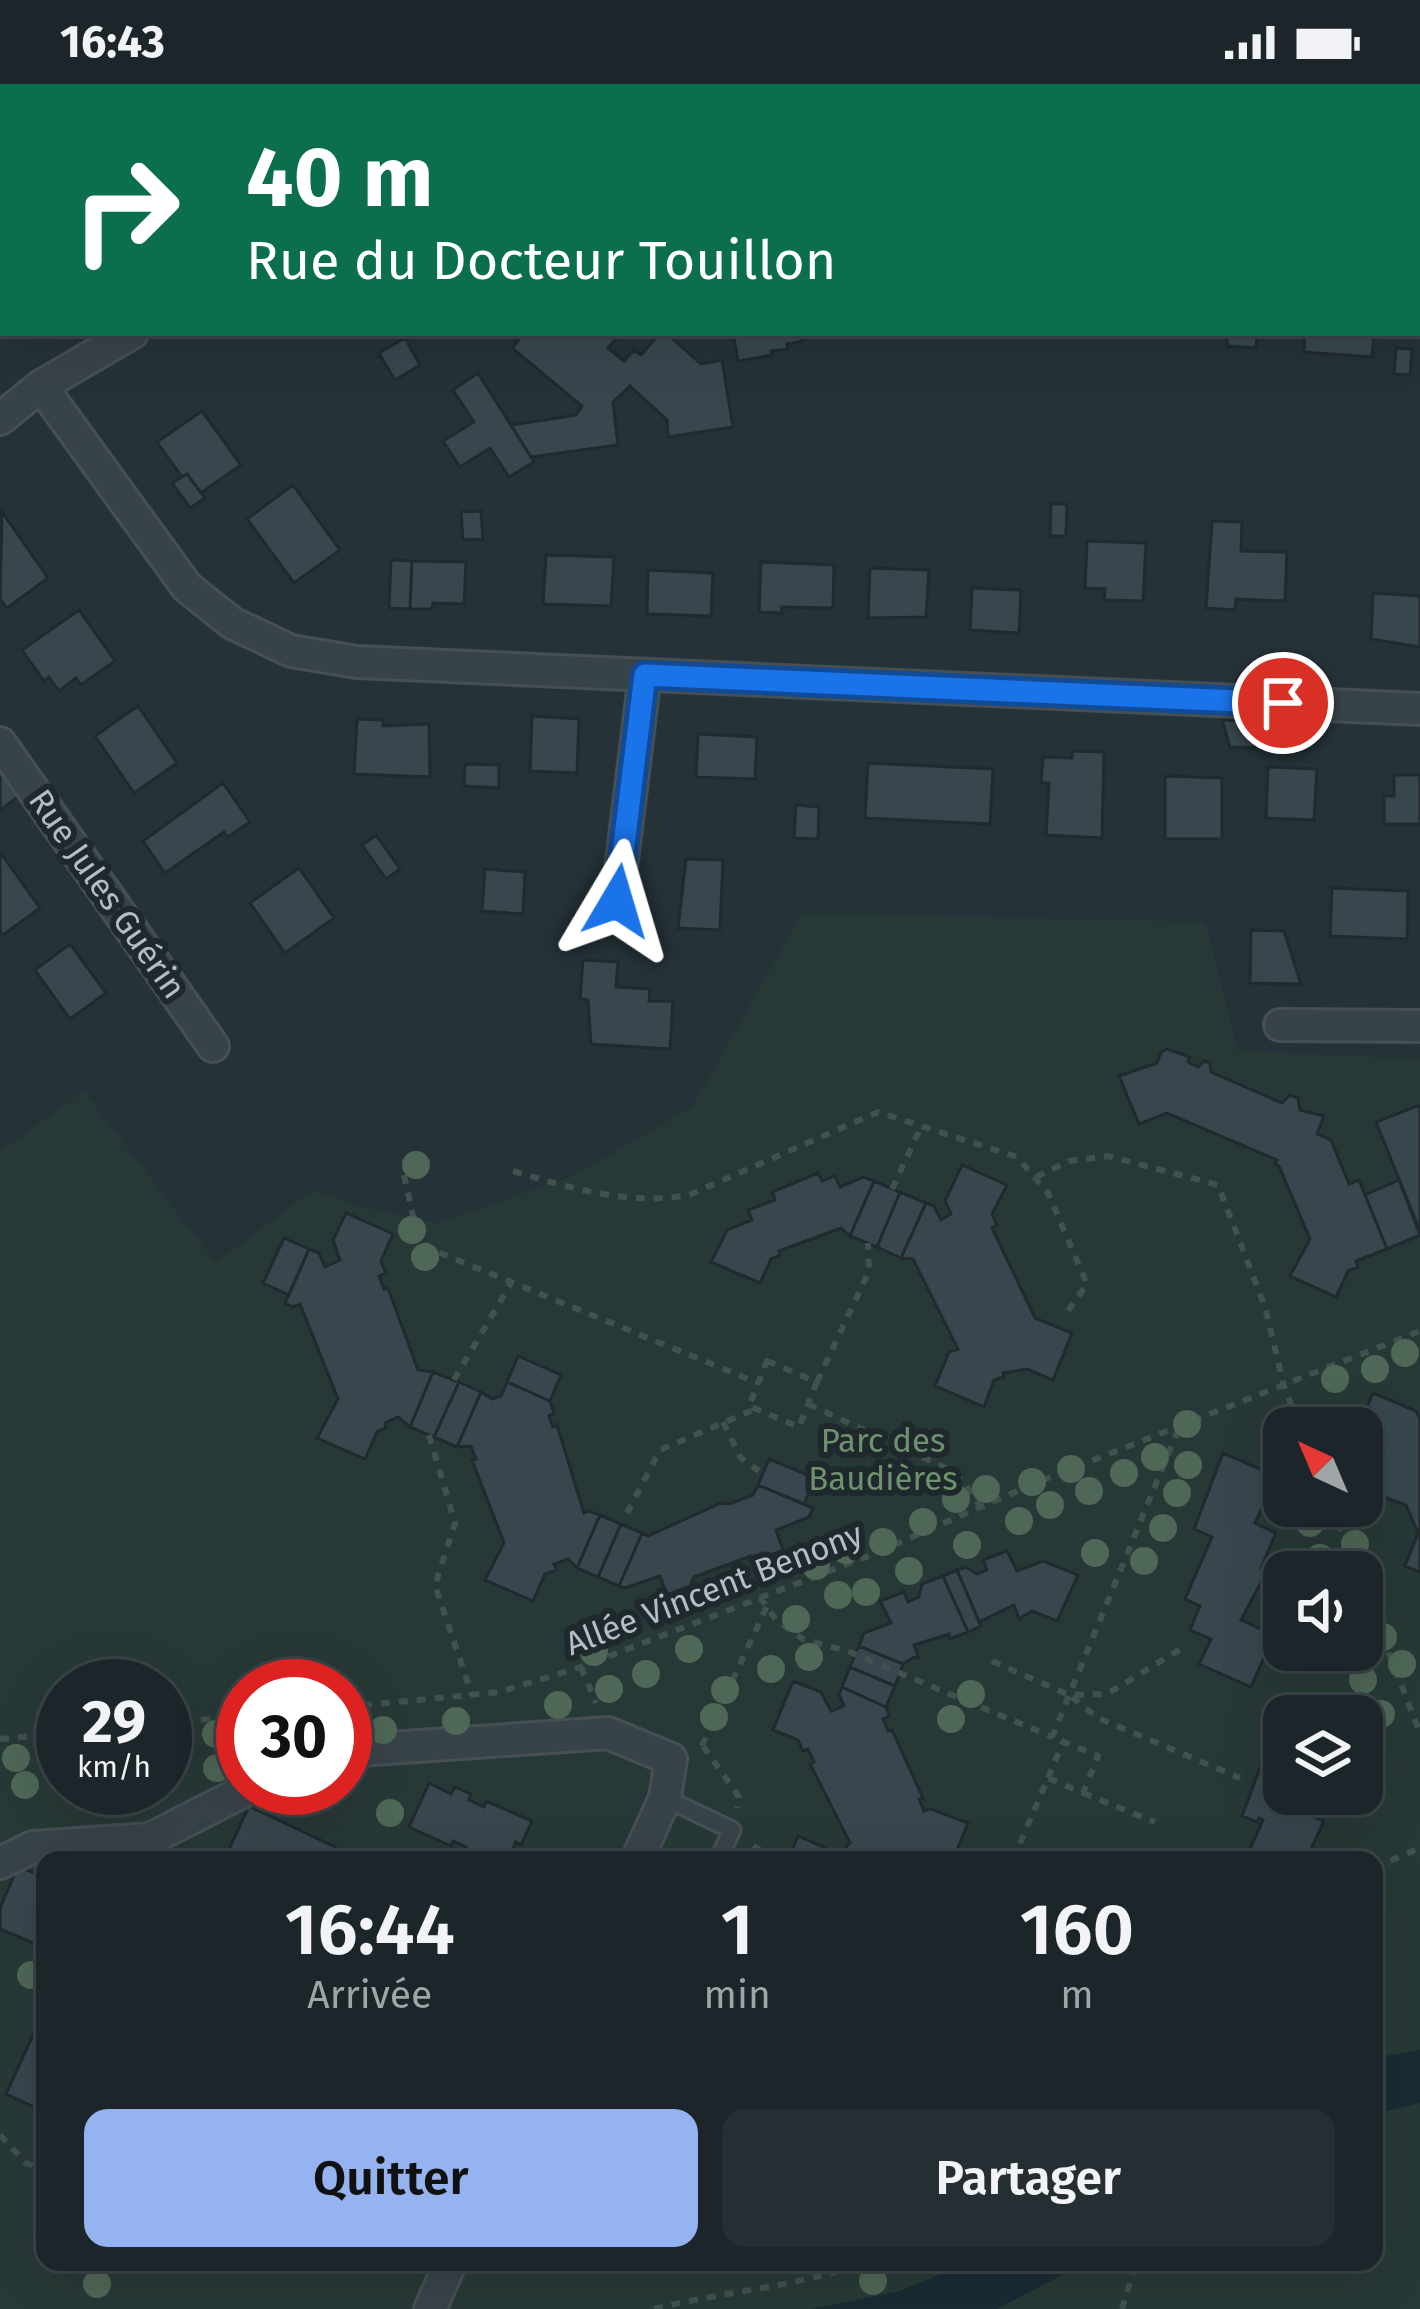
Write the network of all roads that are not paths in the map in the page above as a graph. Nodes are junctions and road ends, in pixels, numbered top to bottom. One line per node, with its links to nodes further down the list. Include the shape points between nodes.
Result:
1 (127, 336): 2 (street)
2 (41, 386): 3 (street); 4 (street, via 187,587 232,623 291,651 357,662)
3 (0, 419)
4 (645, 675): 5 (street); 7 (street)
5 (1420, 709)
6 (0, 743): 10 (street, Rue Jules Guérin)
7 (617, 901)
8 (1280, 1025): 9 (street)
9 (1420, 1026)
10 (213, 1046)
11 (372, 1749): 12 (street, via 608,1733 670,1759)
12 (665, 1798): 14 (street); 15 (lane, via 732,1830)
13 (216, 1805): 16 (street, via 150,1839 33,1847)
14 (641, 1851)
15 (722, 1851)
16 (0, 1863)
17 (447, 2271): 18 (street)
18 (430, 2309)

